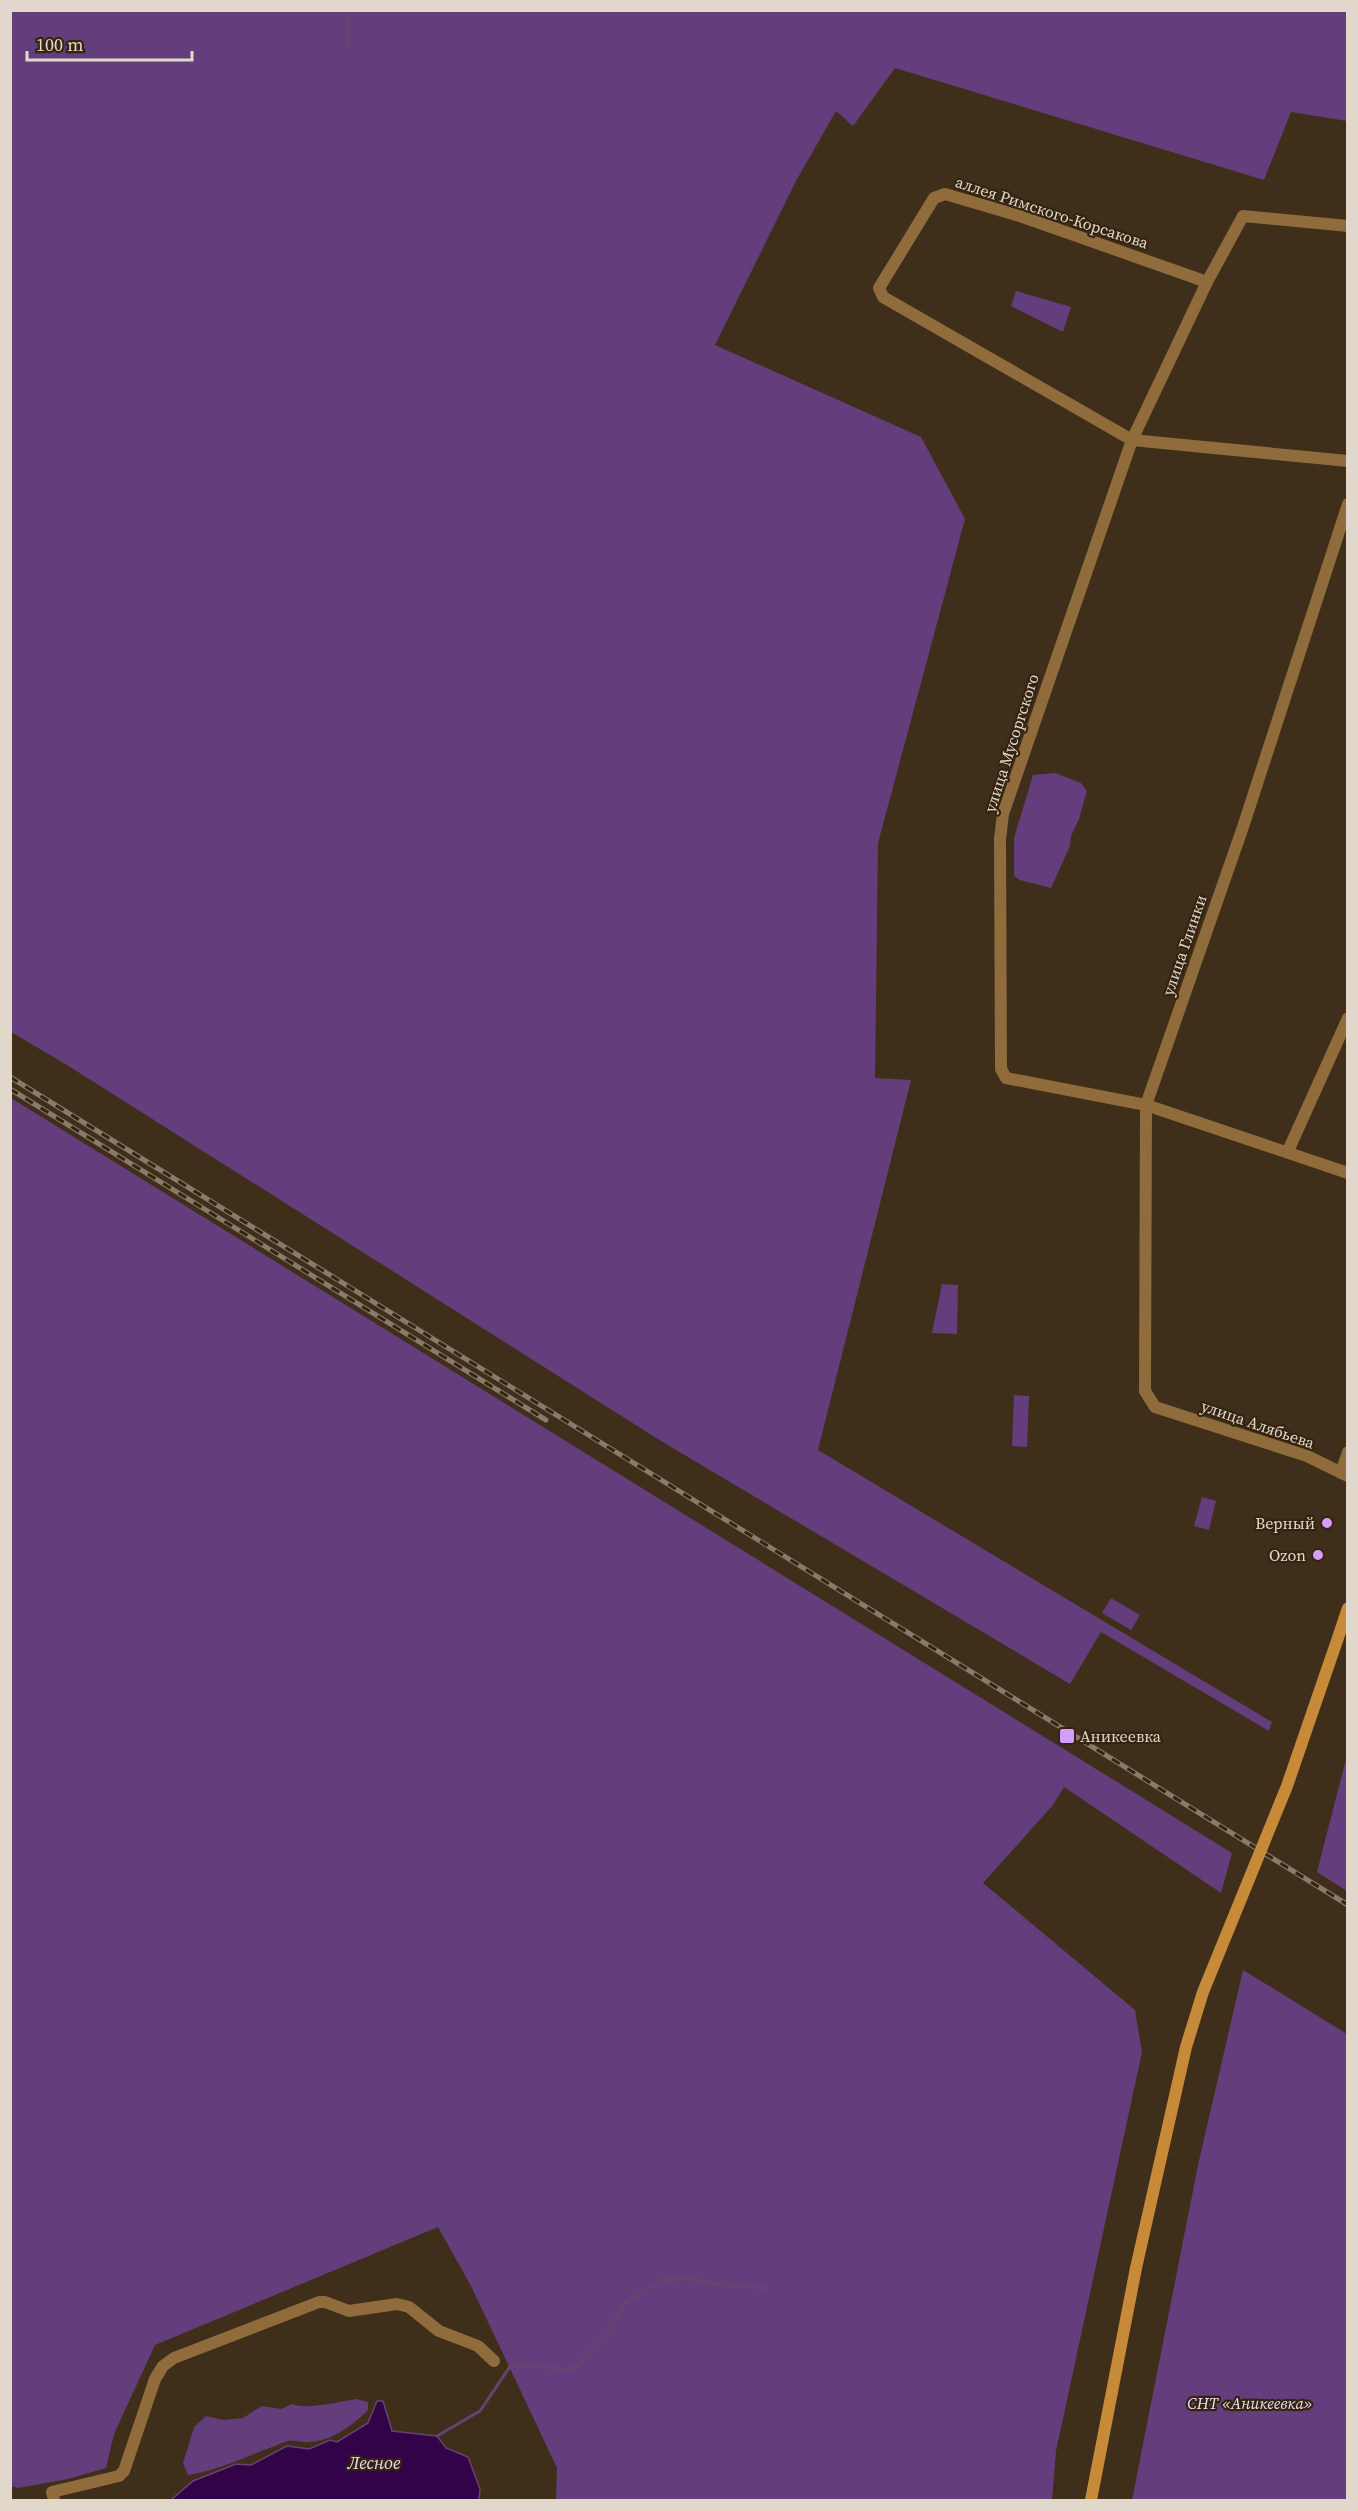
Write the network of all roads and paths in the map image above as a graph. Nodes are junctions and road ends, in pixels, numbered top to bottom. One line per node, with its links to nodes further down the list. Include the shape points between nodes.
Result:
1 (1347, 226): 2 (street, via 1243,216)
2 (1207, 282): 3 (street); 3 (street, аллея Римского-Корсакова, via 1020,216 945,194 934,198 880,283 883,297)
3 (1132, 440): 4 (street); 7 (street, улица Мусоргского, via 1003,814 1001,1069 1006,1078)
4 (1347, 461)
5 (1347, 504): 7 (street, улица Глинки, via 1243,827)
6 (1347, 1017): 8 (street)
7 (1146, 1105): 8 (street); 10 (street, улица Глинки, via 1145,1391)
8 (1288, 1151): 9 (street)
9 (1347, 1173)
10 (1155, 1407): 12 (street, улица Алябьева, via 1307,1456)
11 (1347, 1452): 12 (street)
12 (1344, 1475)
13 (1347, 1608): 16 (street, bridge, via 1287,1786 1203,1992 1186,2047 1136,2268)
14 (494, 2361): 15 (street, via 478,2346 439,2331 409,2307 397,2304 349,2311 319,2302 174,2358 163,2366 124,2471 119,2476 52,2492)
15 (54, 2500)
16 (1091, 2500)

